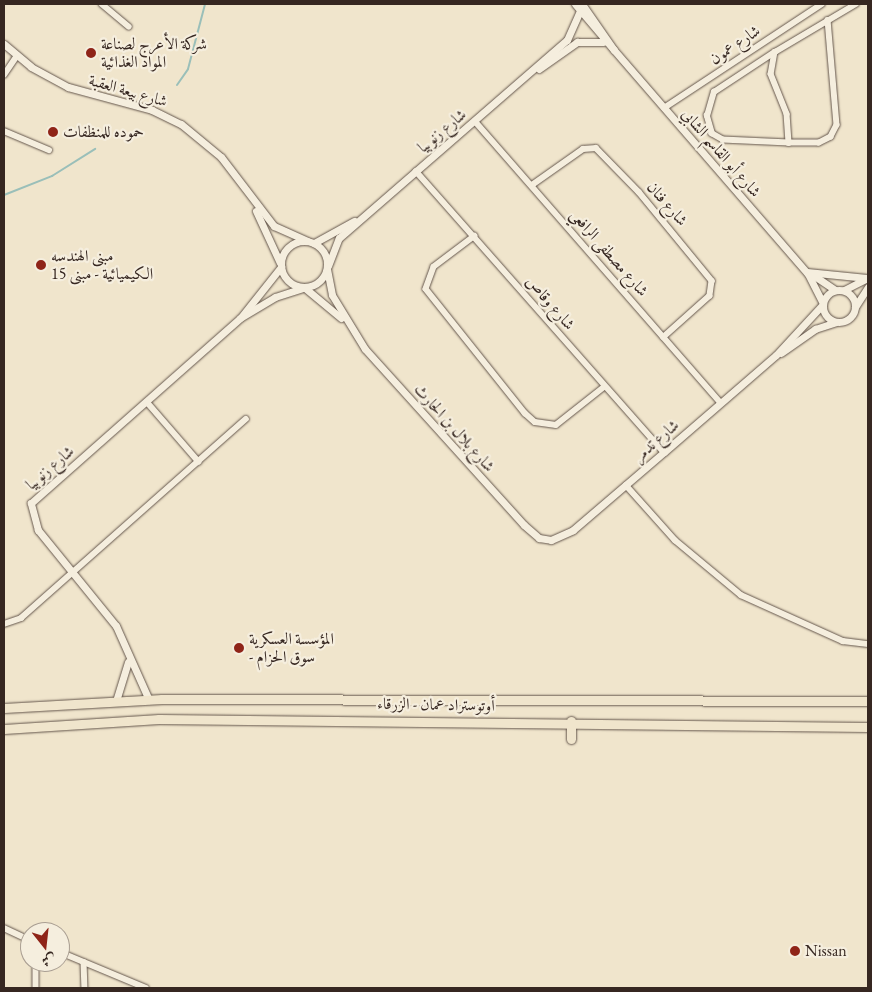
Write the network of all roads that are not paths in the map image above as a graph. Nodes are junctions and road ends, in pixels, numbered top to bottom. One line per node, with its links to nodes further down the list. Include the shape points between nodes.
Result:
1 (102, 4): 7 (street)
2 (575, 4): 5 (street, شارع أبو القاسم الشابي)
3 (822, 4): 15 (street, شارع عمون)
4 (856, 4): 6 (street)
5 (581, 7): 8 (street, شارع أبو القاسم الشابي); 10 (street, شارع أبو القاسم الشابي); 13 (street, شارع زنوبيا, via 572,36)
6 (828, 20): 11 (street); 18 (street, via 836,131 819,143)
7 (129, 27)
8 (603, 42): 10 (street, شارع أبو القاسم الشابي); 13 (street, شارع زنوبيا, via 577,42)
9 (4, 44): 12 (street, شارع بيعة العقبة)
10 (614, 50): 15 (street, شارع أبو القاسم الشابي)
11 (775, 52): 18 (street, via 771,74 786,114); 18 (street, via 714,92 707,116 712,134 723,140)
12 (16, 57): 14 (street); 22 (street, شارع بيعة العقبة, via 68,87 152,110 181,124 221,157)
13 (536, 70): 16 (street, شارع زنوبيا)
14 (4, 75)
15 (664, 108): 28 (street, شارع أبو القاسم الشابي)
16 (475, 120): 20 (street, شارع زنوبيا); 21 (street, شارع مصطفى الرافعي)
17 (4, 131): 19 (street)
18 (789, 143)
19 (49, 150)
20 (416, 170): 23 (street, شارع زنوبيا); 24 (street, شارع وقاص)
21 (532, 185): 41 (street, شارع مصطفى الرافعي); 41 (street, شارع فنان, via 583,149 596,148 639,192 712,281 710,296)
22 (252, 202): 25 (street, شارع بيعة العقبة, via 274,226); 26 (street, شارع بيعة العقبة)
23 (367, 213): 25 (street, شارع زنوبيا); 27 (street, شارع زنوبيا, via 339,238)
24 (475, 236): 43 (street, شارع وقاص); 43 (street, via 434,267 426,290 525,413 535,422 556,425)
25 (310, 242): 26 (street, via 286,249); 27 (street, via 324,252)
26 (280, 265): 31 (street, via 285,279); 38 (street, شارع زنوبيا)
27 (327, 267): 31 (street, via 317,284); 34 (street, شارع بلال بن الحارث)
28 (807, 273): 29 (street); 32 (street, شارع أبو القاسم الشابي); 36 (street, شارع أبو القاسم الشابي)
29 (868, 278): 33 (street)
30 (868, 287): 37 (street)
31 (303, 288): 35 (street, شارع بلال بن الحارث); 38 (street, شارع زنوبيا, via 275,297)
32 (835, 290): 33 (street); 36 (street)
33 (844, 290): 37 (street)
34 (332, 295): 35 (street); 40 (street, شارع بلال بن الحارث)
35 (320, 299): 40 (street, شارع بلال بن الحارث)
36 (823, 304): 39 (street, via 828,318); 42 (street, شارع تدمر)
37 (855, 307): 39 (street, via 850,318)
38 (240, 318): 44 (street, شارع زنوبيا)
39 (837, 322): 42 (street, شارع تدمر, via 814,329)
40 (346, 323): 50 (street, شارع بلال بن الحارث, via 524,525 539,538)
41 (664, 337): 45 (street, شارع مصطفى الرافعي)
42 (776, 356): 45 (street, شارع تدمر)
43 (604, 387): 47 (street, شارع وقاص)
44 (147, 402): 48 (street); 51 (street, شارع زنوبيا, via 31,502 34,523)
45 (721, 403): 47 (street, شارع تدمر)
46 (246, 419): 48 (street)
47 (664, 452): 49 (street, شارع تدمر)
48 (199, 462): 51 (street)
49 (626, 485): 50 (street, شارع تدمر, via 573,530); 53 (street, via 676,540 741,595 843,641)
50 (551, 540)
51 (73, 571): 52 (street, via 18,621); 54 (street, شارع زنوبيا, via 116,626)
52 (4, 624)
53 (868, 644)
54 (128, 661): 56 (street, شارع زنوبيا); 58 (street)
55 (868, 695): 57 (highway)
56 (149, 700): 57 (highway, أوتوستراد عمان - الزرقاء); 58 (highway, أوتوستراد عمان - الزرقاء)
57 (851, 700): 59 (highway, أوتوستراد عمان - الزرقاء)
58 (116, 701): 60 (highway, أوتوستراد عمان - الزرقاء)
59 (868, 701)
60 (4, 708)
61 (571, 721): 62 (highway, أوتوستراد عمان - الزرقاء); 63 (highway, أوتوستراد عمان - الزرقاء, via 159,719); 64 (highway)
62 (865, 728)
63 (4, 729)
64 (571, 739)
65 (4, 928): 66 (street)
66 (20, 935)
67 (70, 956): 68 (street)
68 (84, 962): 70 (street); 72 (street)
69 (36, 972): 71 (street)
70 (139, 986): 73 (street)
71 (36, 988)
72 (85, 988)
73 (146, 988)

